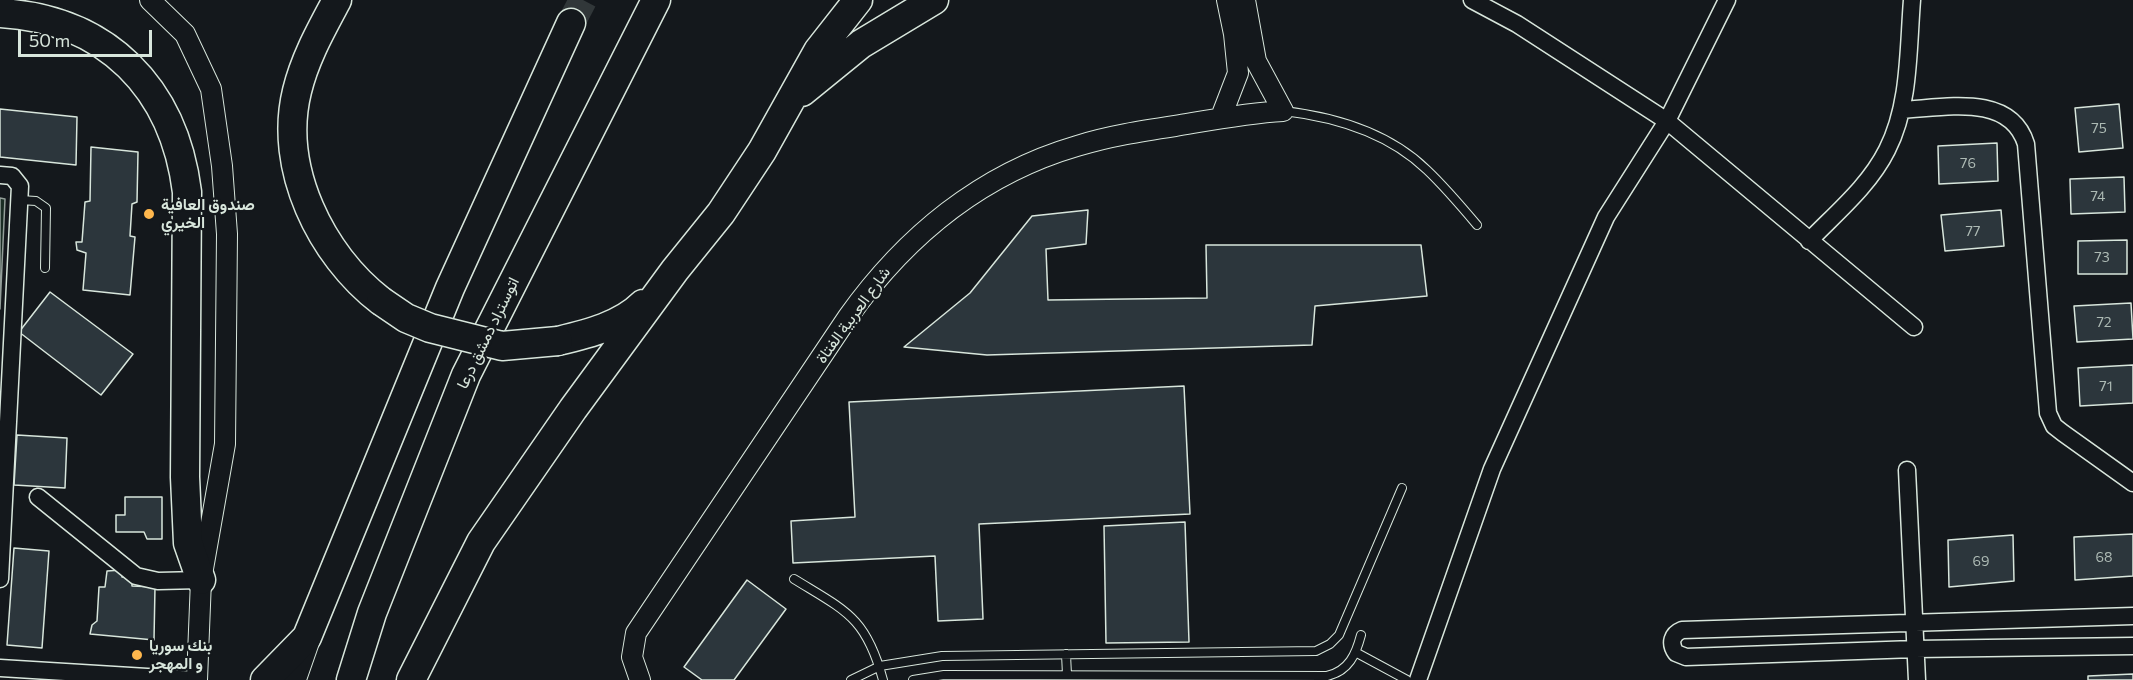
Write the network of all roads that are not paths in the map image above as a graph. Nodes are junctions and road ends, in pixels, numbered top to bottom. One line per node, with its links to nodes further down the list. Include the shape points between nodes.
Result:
1 (150, 0): 32 (street, via 185,34 211,89 222,166 227,234 225,444)
2 (337, 0): 24 (highway, bridge, via 307,58 296,93 295,155 310,209 324,238 361,286 406,318 502,346 596,332 636,311)
3 (656, 0): 50 (highway, اتوستراد دمشق درعا, via 466,375 372,614)
4 (858, 0): 14 (highway, via 818,51)
5 (934, 0): 14 (highway, via 861,44)
6 (1227, 0): 13 (street)
7 (1245, 0): 13 (street)
8 (1472, 0): 18 (street, via 1517,24)
9 (1727, 0): 18 (street)
10 (1912, 0): 15 (street)
11 (0, 13): 32 (highway, via 67,25 103,45 156,98 172,127 183,159 187,192 185,477 188,543)
12 (571, 23): 36 (highway, via 450,288)
13 (1242, 32): 16 (street); 17 (street, via 1238,73)
14 (791, 101): 24 (highway, via 722,213)
15 (1901, 110): 22 (street, via 1886,151 1874,170); 27 (street, via 1982,107 2012,119 2022,130 2048,413 2062,433)
16 (1283, 111): 17 (street, شارع العربية الفتاة); 21 (lane, via 1337,121 1388,142 1426,168)
17 (1221, 117): 52 (street, شارع العربية الفتاة, via 1116,136 1036,160 963,200 900,252 848,317 636,633 632,657)
18 (1667, 121): 22 (street); 57 (street, via 1606,217 1492,469)
19 (0, 175): 20 (street, via 17,180)
20 (20, 200): 23 (lane, via 36,201 46,208); 30 (street)
21 (1477, 225)
22 (1809, 241): 25 (street)
23 (45, 268)
24 (675, 270): 51 (highway, via 481,542)
25 (1914, 327)
26 (1907, 470): 34 (street)
27 (2133, 483)
28 (1402, 488): 40 (lane, via 1339,635 1316,651)
29 (38, 497): 32 (street, via 136,576)
30 (0, 579)
31 (794, 579): 41 (lane, via 849,612 863,629)
32 (201, 580): 47 (street)
33 (2133, 616): 34 (street)
34 (1914, 621): 38 (street); 38 (street, via 1682,630 1672,642 1676,653 1686,657)
35 (1361, 634): 39 (lane)
36 (307, 637): 48 (highway); 49 (highway)
37 (2133, 646): 38 (street)
38 (1915, 649): 58 (street)
39 (1357, 653): 46 (lane, via 1332,675); 56 (lane)
40 (1066, 654): 41 (lane, via 942,656); 43 (lane)
41 (880, 666): 53 (lane); 54 (lane)
42 (0, 668): 47 (street)
43 (1067, 675): 45 (lane); 46 (lane)
44 (985, 677): 45 (lane); 55 (lane, via 944,675)
45 (1052, 677)
46 (1269, 678)
47 (196, 680)
48 (265, 680)
49 (291, 680)
50 (351, 680)
51 (411, 680)
52 (640, 680)
53 (851, 680)
54 (883, 680)
55 (913, 680)
56 (1407, 680)
57 (1418, 680)
58 (1917, 680)

